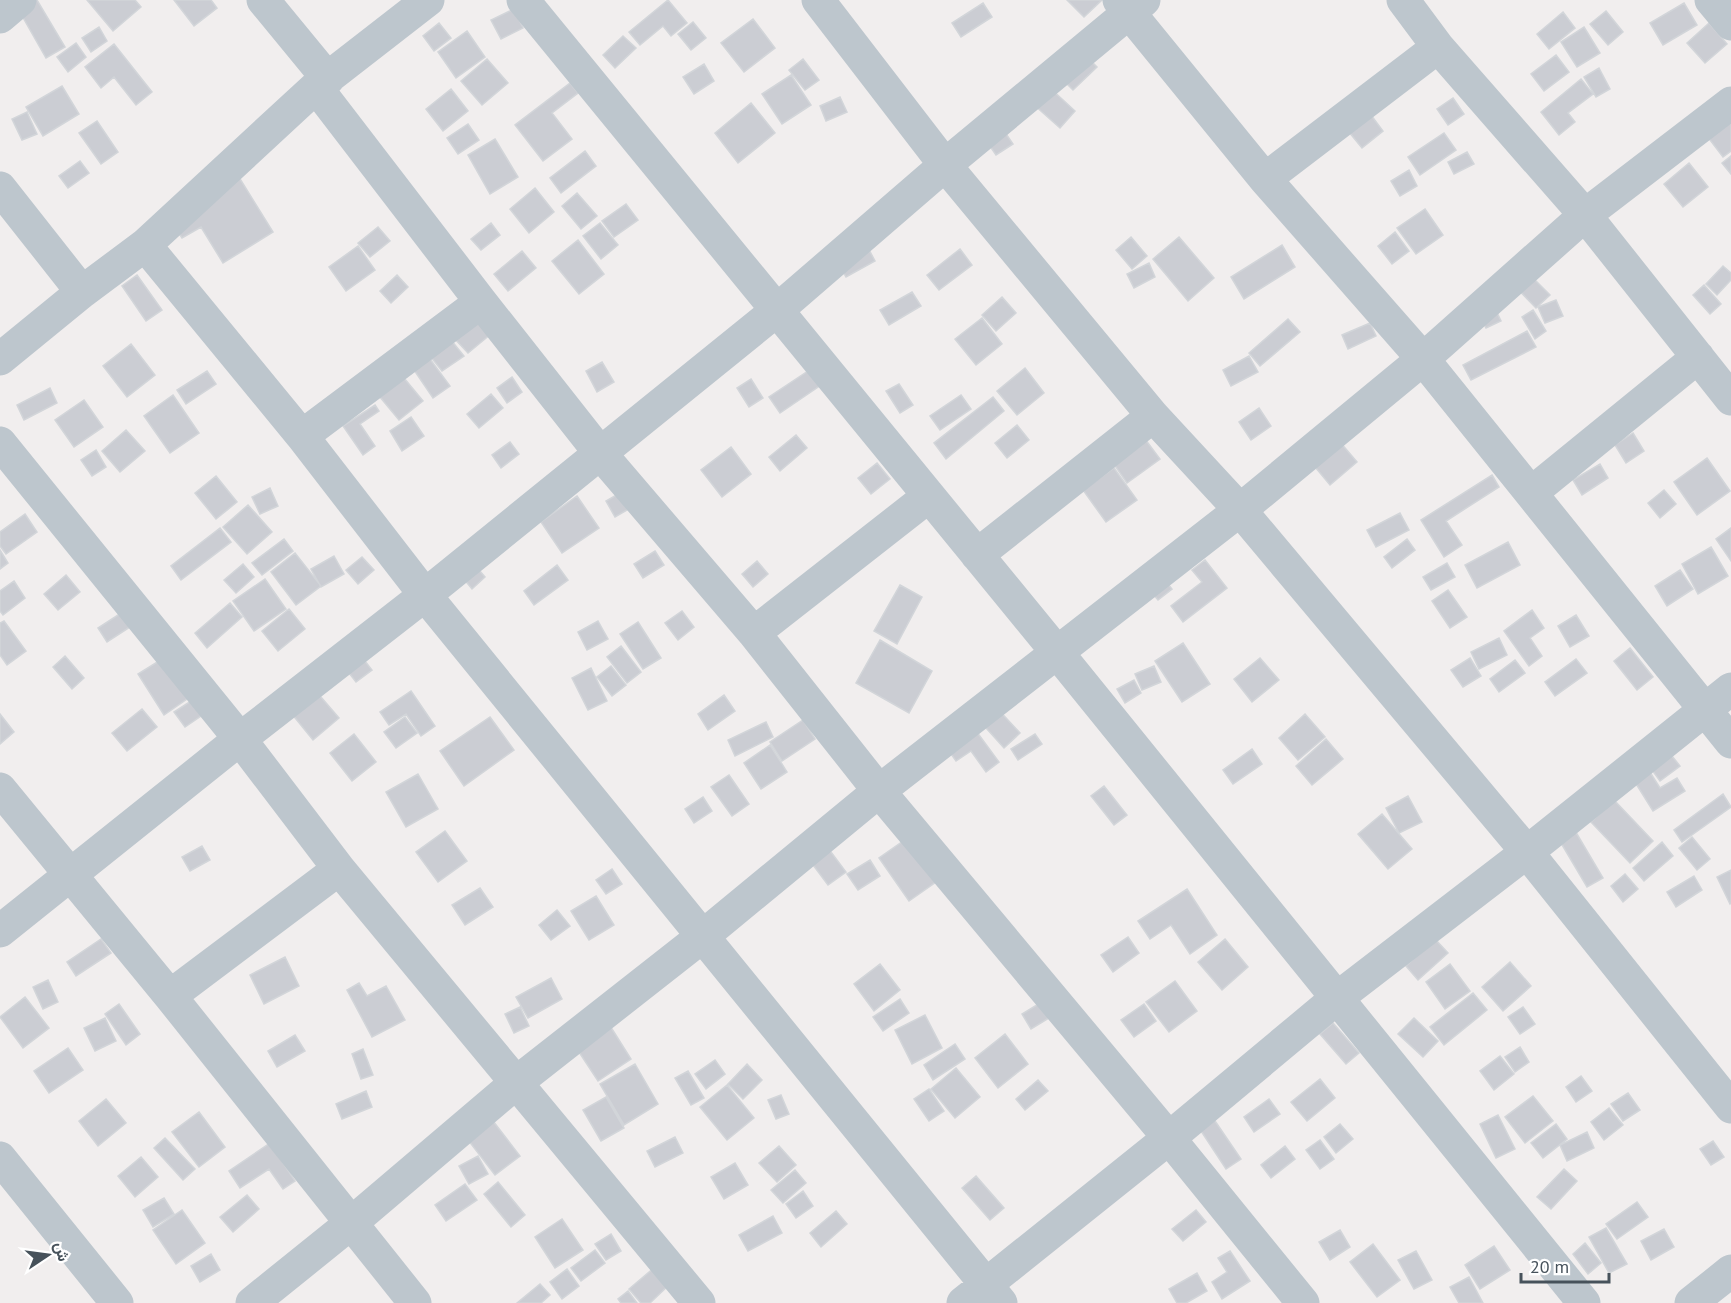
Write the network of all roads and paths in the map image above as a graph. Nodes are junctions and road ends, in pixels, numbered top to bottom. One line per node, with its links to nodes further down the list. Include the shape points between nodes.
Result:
1 (20, 0): 9 (street)
2 (263, 0): 12 (street)
3 (428, 0): 12 (street)
4 (523, 0): 21 (street)
5 (818, 0): 14 (street)
6 (1402, 0): 11 (street)
7 (1711, 0): 10 (street)
8 (1130, 4): 14 (street); 15 (street)
9 (0, 17)
10 (1731, 24)
11 (1438, 47): 15 (street); 17 (street)
12 (322, 83): 18 (street); 20 (street)
13 (1731, 103): 17 (street)
14 (945, 165): 21 (street); 26 (street)
15 (1265, 179): 24 (street)
16 (0, 188): 19 (street)
17 (1585, 215): 22 (street); 24 (street)
18 (145, 245): 19 (street); 27 (street)
19 (82, 292): 23 (street)
20 (481, 302): 27 (street); 29 (street)
21 (777, 310): 29 (street); 31 (street)
22 (1698, 357): 25 (street); 30 (street)
23 (0, 359)
24 (1423, 359): 30 (street); 32 (street)
25 (1731, 399)
26 (1153, 416): 32 (street); 33 (street)
27 (302, 436): 34 (street)
28 (0, 443): 39 (street)
29 (600, 453): 34 (street); 35 (street)
30 (1531, 494): 38 (street)
31 (929, 496): 33 (street); 35 (street)
32 (1240, 510): 36 (street); 43 (street)
33 (978, 555): 36 (street)
34 (425, 595): 39 (street); 47 (street)
35 (754, 633): 42 (street)
36 (1056, 651): 42 (street); 49 (street)
37 (1731, 689): 38 (street)
38 (1705, 710): 40 (street); 43 (street)
39 (240, 739): 44 (street); 45 (street)
40 (1731, 742)
41 (0, 789): 45 (street)
42 (879, 791): 47 (street); 52 (street)
43 (1527, 852): 49 (street); 51 (street)
44 (339, 869): 48 (street); 50 (street)
45 (71, 875): 46 (street); 48 (street)
46 (0, 931)
47 (702, 936): 50 (street); 56 (street)
48 (170, 996): 54 (street)
49 (1337, 998): 52 (street); 62 (street)
50 (517, 1082): 54 (street); 60 (street)
51 (1731, 1107)
52 (1169, 1138): 56 (street); 61 (street)
53 (0, 1158): 57 (street)
54 (350, 1224): 58 (street); 59 (street)
55 (1731, 1271): 63 (street)
56 (983, 1297)
57 (117, 1303)
58 (252, 1303)
59 (415, 1303)
60 (699, 1303)
61 (1303, 1303)
62 (1584, 1303)
63 (1691, 1303)

